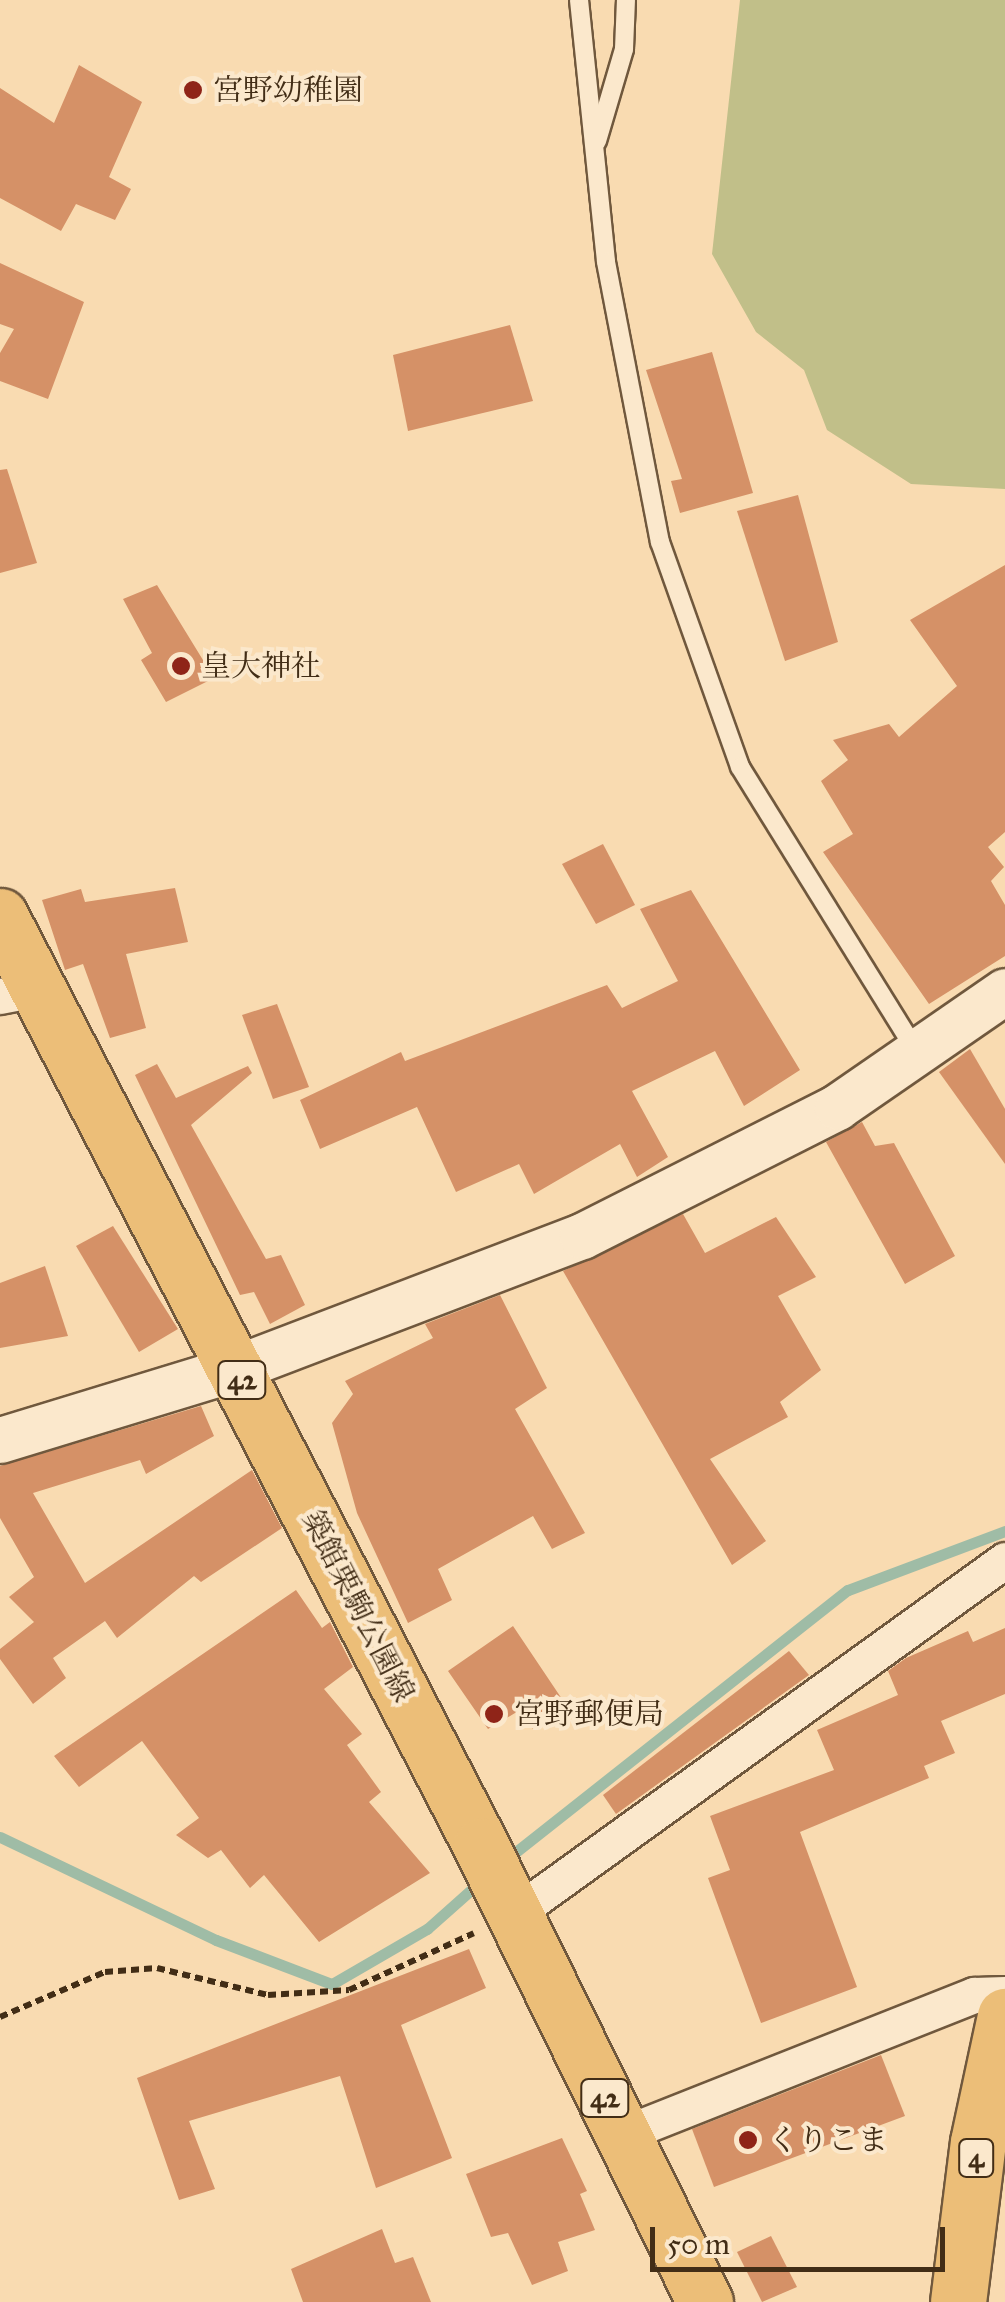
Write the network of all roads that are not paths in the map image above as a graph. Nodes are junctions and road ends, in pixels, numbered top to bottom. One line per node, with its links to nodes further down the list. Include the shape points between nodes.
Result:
1 (579, 0): 3 (lane)
2 (626, 0): 3 (lane, via 624,49)
3 (595, 149): 7 (lane, via 606,262 660,542 740,767)
4 (0, 916): 5 (main road, 築館栗駒公園線 / 42)
5 (18, 992): 8 (main road, 築館栗駒公園線 / 42)
6 (1005, 992): 7 (street)
7 (917, 1052): 8 (street, via 837,1107 582,1236)
8 (236, 1368): 9 (street); 11 (main road, 築館栗駒公園線 / 42)
9 (0, 1440)
10 (1005, 1560): 11 (street)
11 (509, 1904): 14 (main road, 築館栗駒公園線 / 42)
12 (1005, 1994): 14 (street, via 974,1995)
13 (1005, 2016): 16 (main road, 4, via 978,2142)
14 (623, 2134): 15 (main road, 築館栗駒公園線 / 42)
15 (705, 2302)
16 (958, 2302)

